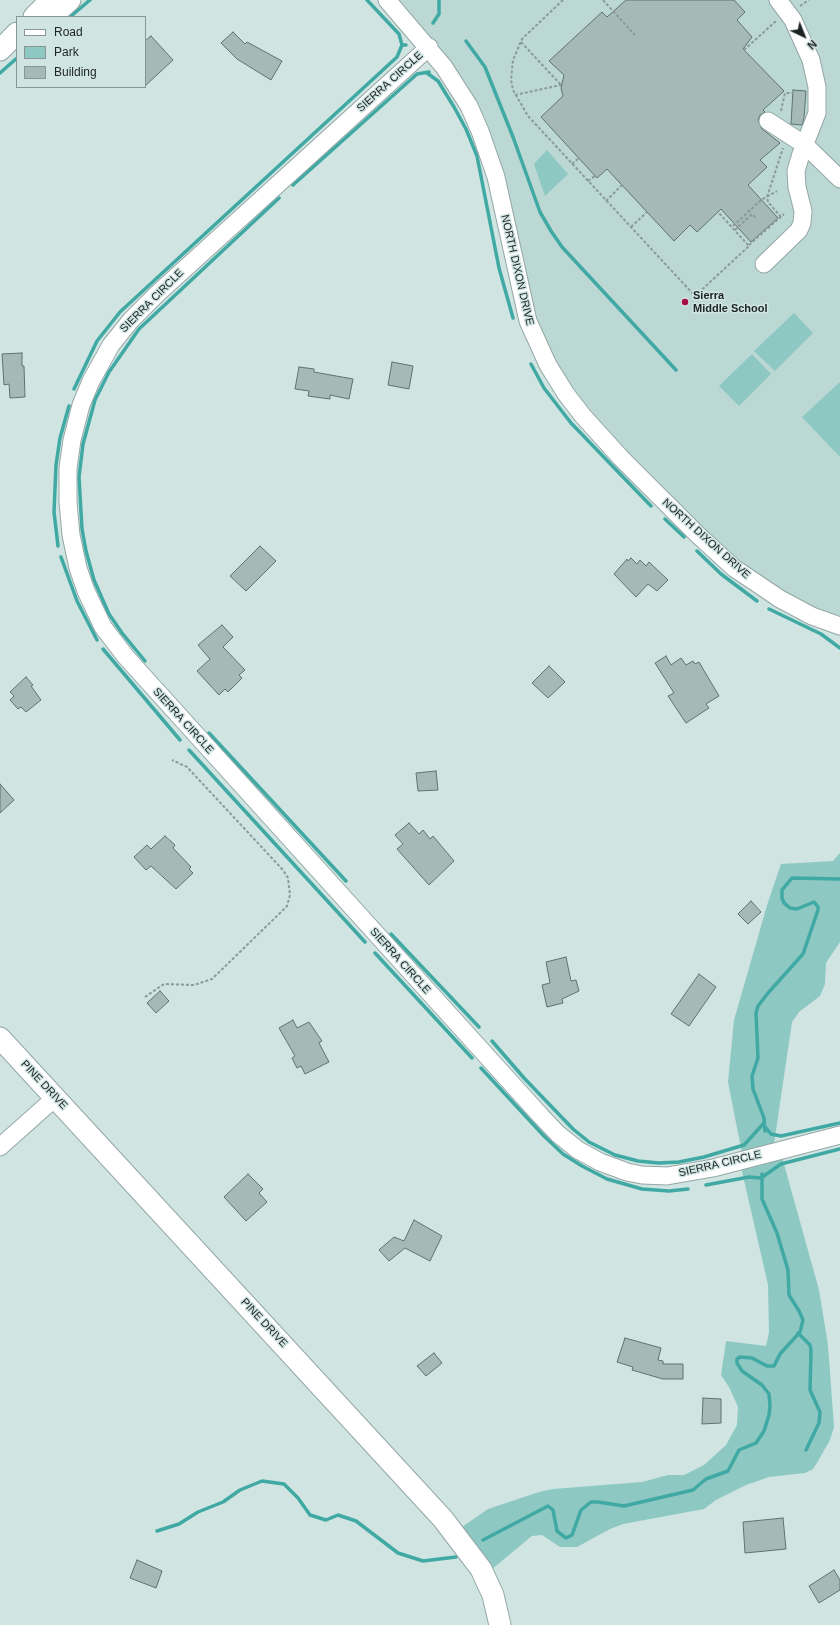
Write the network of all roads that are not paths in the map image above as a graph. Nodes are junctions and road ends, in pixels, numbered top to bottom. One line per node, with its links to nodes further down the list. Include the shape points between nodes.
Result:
1 (51, 0): 5 (main road)
2 (70, 0): 6 (main road)
3 (387, 0): 8 (street, NORTH DIXON DRIVE)
4 (778, 0): 13 (street, via 789,13 799,32 811,60 814,75 817,113)
5 (35, 16)
6 (52, 16)
7 (16, 34): 10 (main road)
8 (429, 47): 16 (street, NORTH DIXON DRIVE, via 458,88 485,142 496,177 528,321 542,354 563,390 621,458 734,568 780,599 812,616); 19 (street, SIERRA CIRCLE, via 157,294 125,326 107,352 81,405 68,468 71,535 86,592 103,626 126,658 529,1103 552,1128 578,1150 627,1172 667,1176 704,1170)
9 (16, 49): 11 (main road)
10 (0, 50)
11 (0, 63)
12 (772, 124): 13 (street)
13 (805, 145): 14 (street); 15 (street, via 798,163 796,178 803,211 802,223 799,230)
14 (840, 178)
15 (764, 264)
16 (840, 626)
17 (0, 1038): 18 (main road, PINE DRIVE)
18 (56, 1097): 20 (street); 21 (main road, PINE DRIVE, via 446,1523 481,1569 493,1595)
19 (840, 1134)
20 (0, 1146)
21 (500, 1625)

